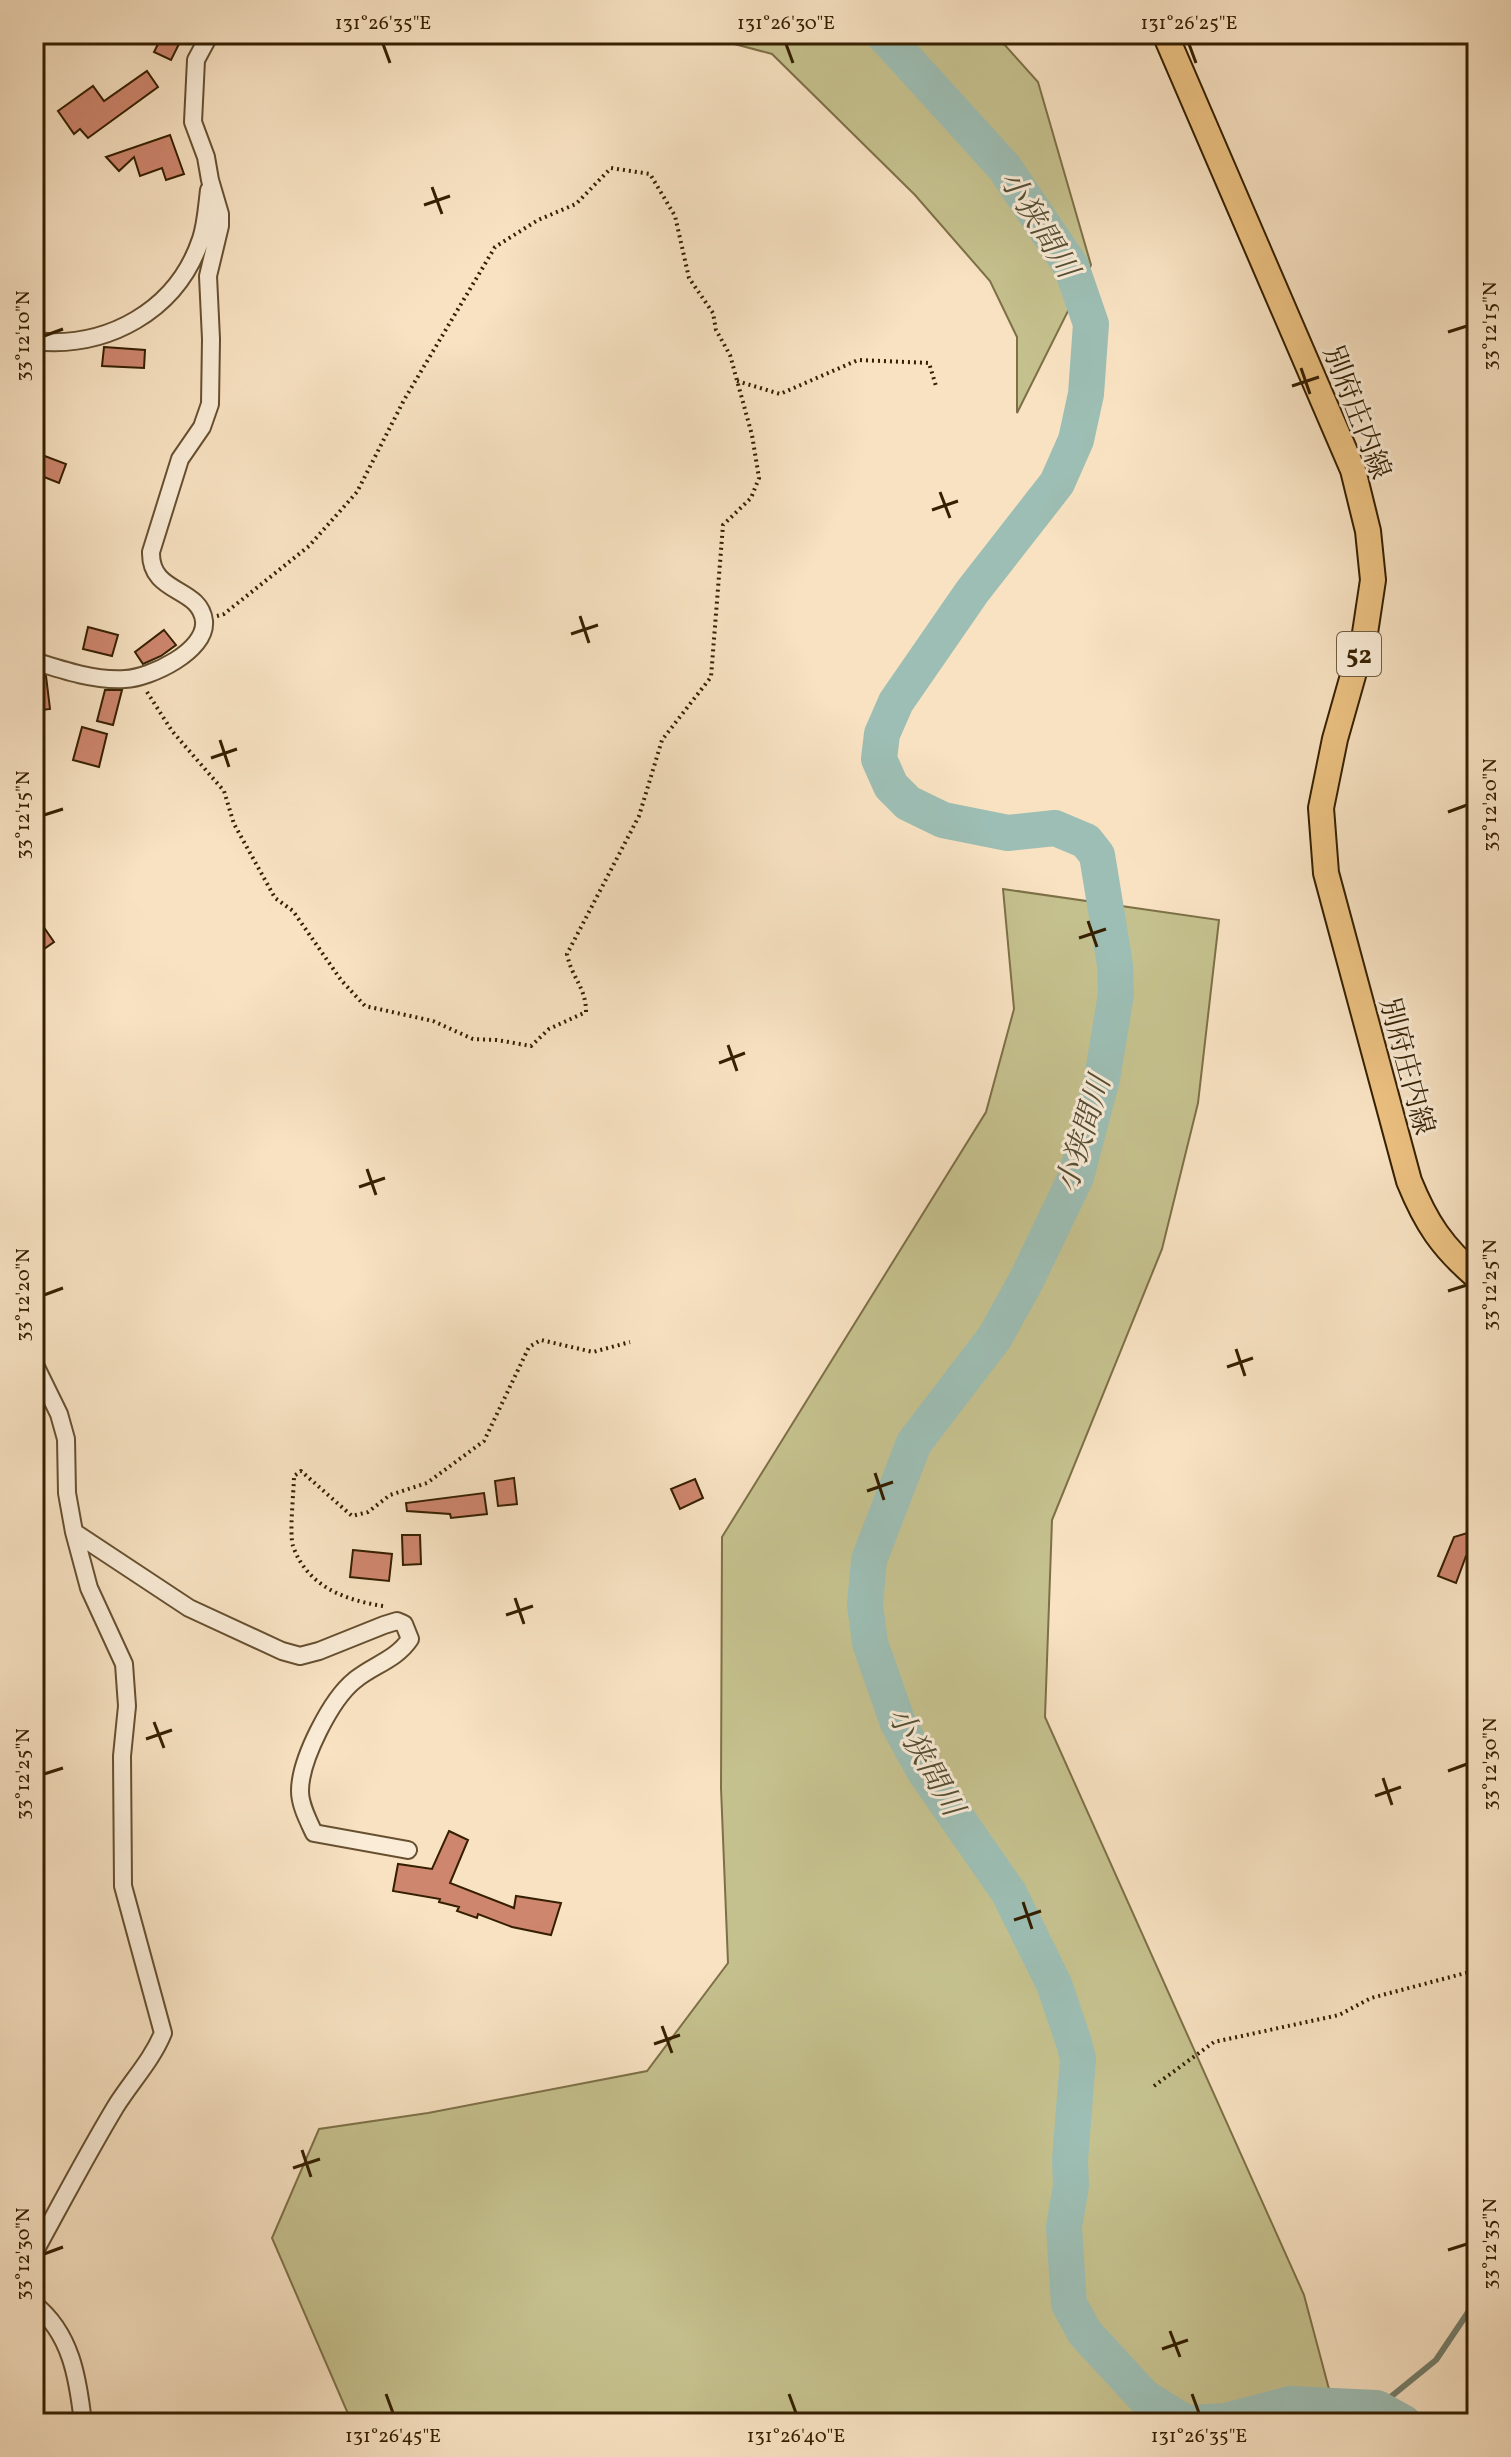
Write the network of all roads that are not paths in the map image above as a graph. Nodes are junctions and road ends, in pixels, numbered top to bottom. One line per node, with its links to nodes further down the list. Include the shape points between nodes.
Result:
1 (210, 34): 3 (street, via 196,60 193,88 193,122)
2 (1165, 34): 6 (main road, 別府庄内線 / 52, via 1353,470 1373,580 1321,808 1326,873 1409,1181 1451,1255)
3 (210, 180): 4 (street, via 201,240 160,304 97,338 58,344); 5 (street, via 220,214 208,276 210,404 180,459 150,565 166,585 197,606 204,620 202,635 179,659 137,677 99,677)
4 (34, 341)
5 (34, 661)
6 (1477, 1277)
7 (34, 1363): 8 (street, via 66,1439)
8 (74, 1532): 9 (street, via 189,1608 282,1651 300,1656 397,1621 404,1624 410,1639 403,1649 355,1680 337,1699 304,1766 299,1793 314,1833); 10 (street, via 89,1588 124,1664 123,1886 163,2033)
9 (408, 1850)
10 (34, 2253)
11 (34, 2304): 12 (street, via 62,2334)
12 (83, 2423)

